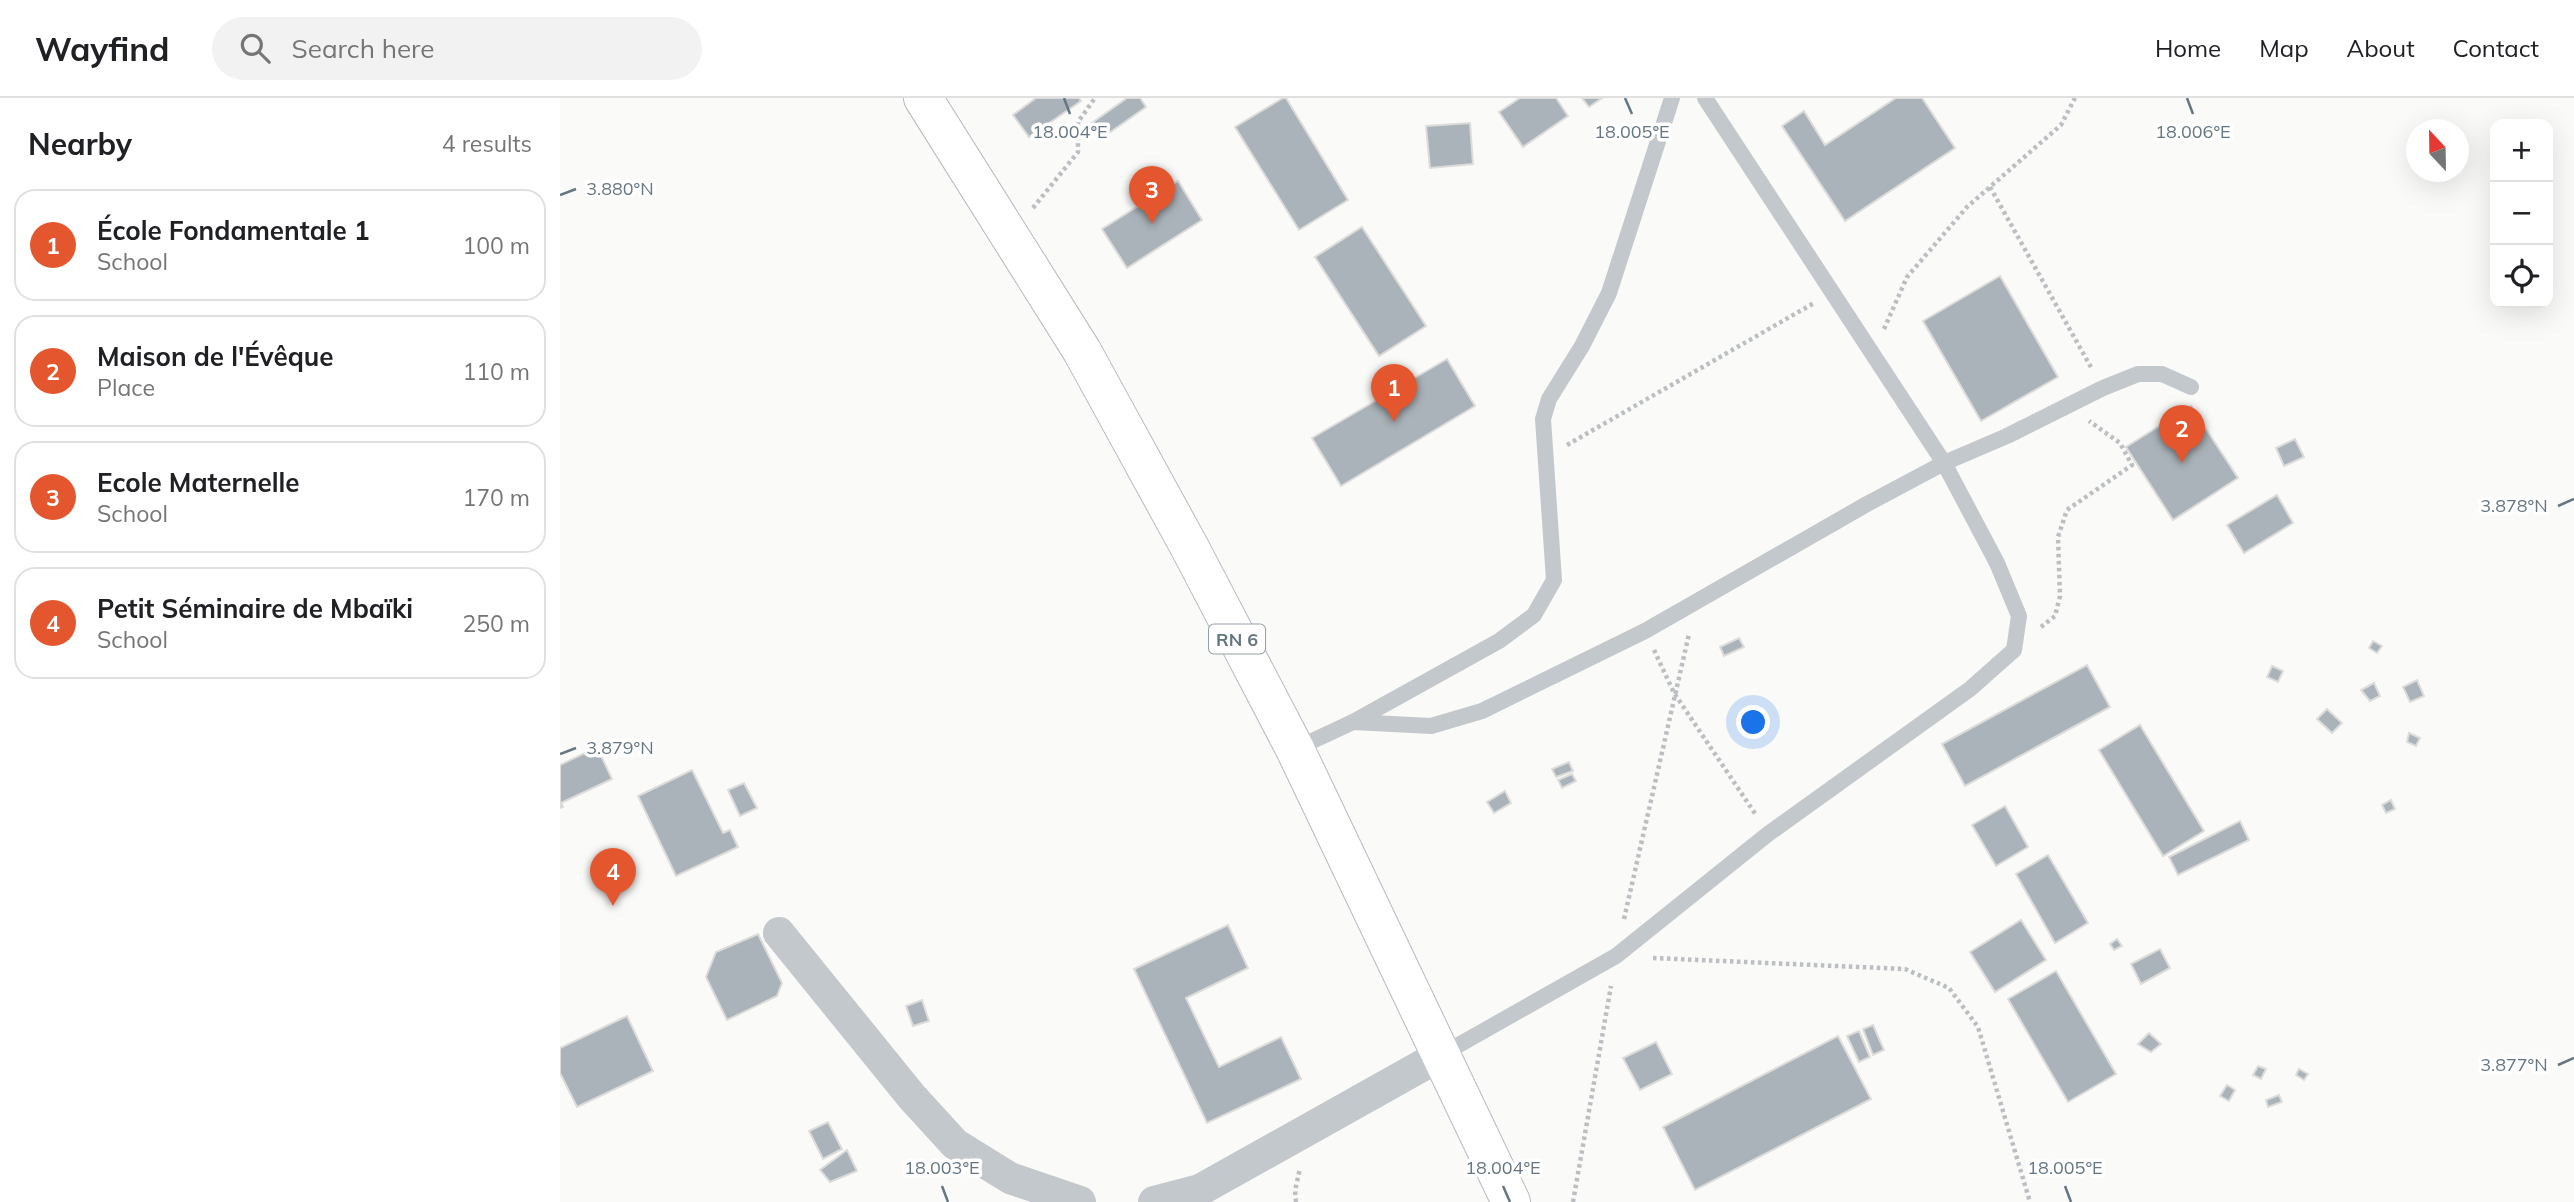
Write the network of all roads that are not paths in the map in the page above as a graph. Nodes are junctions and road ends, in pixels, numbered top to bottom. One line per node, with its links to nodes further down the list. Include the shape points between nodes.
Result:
1 (923, 98): 7 (main road, RN 6, via 1082,351)
2 (1672, 98): 6 (lane, via 1609,293 1549,399 1544,419 1554,580 1534,615 1499,641)
3 (1705, 98): 5 (lane)
4 (2191, 387): 5 (lane, via 2162,374 2138,374)
5 (1944, 463): 6 (lane, via 1645,631 1482,711 1431,726); 9 (lane, via 1997,563 2019,616 2014,650 1970,689 1768,834 1616,956)
6 (1353, 722): 7 (lane)
7 (1295, 749): 9 (main road, RN 6)
8 (779, 933): 10 (street, via 955,1144 1010,1178)
9 (1441, 1055): 11 (street, via 1199,1190); 12 (main road, RN 6)
10 (1080, 1202)
11 (1154, 1202)
12 (1511, 1202)

